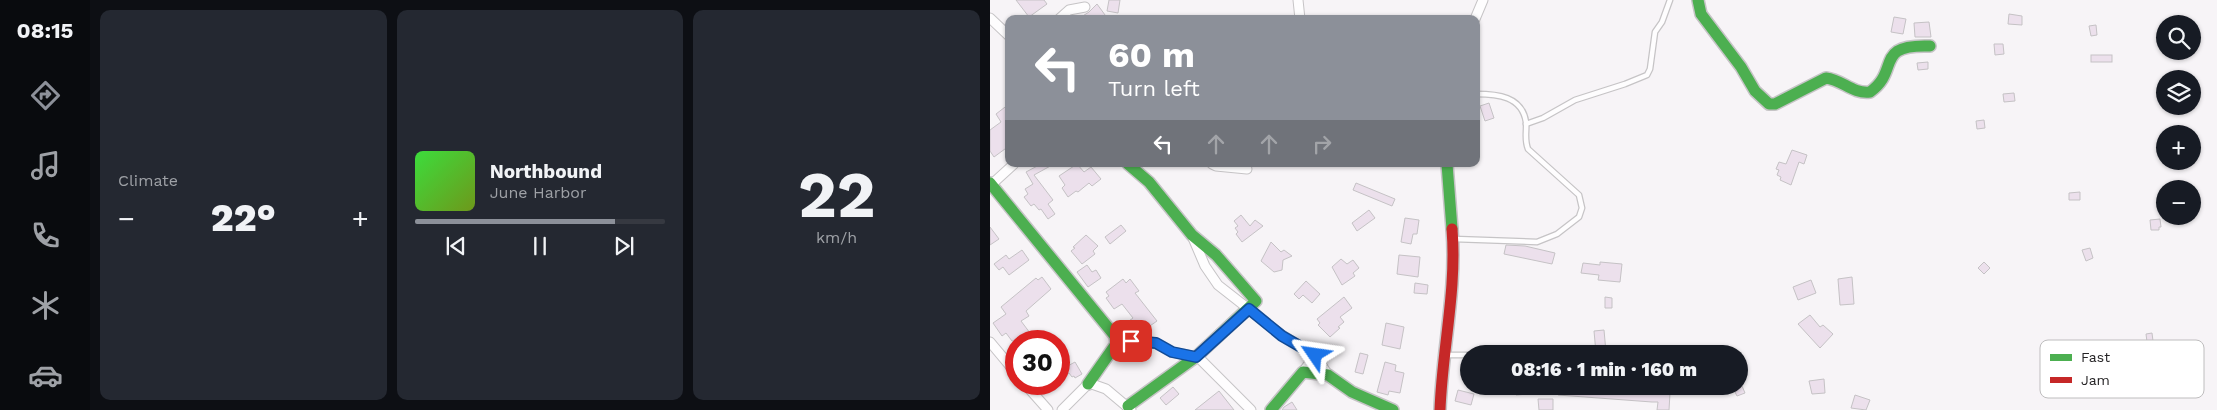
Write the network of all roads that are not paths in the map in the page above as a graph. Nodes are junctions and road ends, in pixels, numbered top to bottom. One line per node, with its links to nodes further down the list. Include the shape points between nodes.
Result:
1 (1298, 0): 8 (street)
2 (1476, 0): 9 (street)
3 (1483, 0): 10 (street)
4 (1670, 0): 15 (lane, via 1655,32 1650,69 1646,75 1575,100)
5 (1698, 0): 13 (street, via 1701,14 1741,67 1754,91 1769,104 1826,78 1861,93 1872,91 1897,51 1905,46)
6 (1084, 7): 7 (street, via 1069,10)
7 (1063, 15)
8 (1300, 15)
9 (1475, 15)
10 (1476, 15)
11 (990, 18): 12 (street)
12 (1005, 32)
13 (1930, 46)
14 (1480, 94): 15 (lane, via 1513,99)
15 (1526, 124): 23 (lane, via 1528,149 1579,195 1582,208 1579,217 1557,234 1537,242)
16 (1011, 167): 21 (street)
17 (1132, 167): 22 (street, via 1149,182)
18 (1226, 167): 20 (street)
19 (1448, 167): 23 (street)
20 (1247, 169)
21 (991, 184): 25 (street)
22 (1192, 235): 24 (street, via 1218,286); 24 (street, via 1216,255 1249,291 1256,301)
23 (1453, 239): 28 (street)
24 (1249, 309): 27 (street, via 1282,336); 30 (street)
25 (1117, 340): 30 (street, via 1156,343 1172,352); 34 (street)
26 (990, 342): 31 (street)
27 (1315, 355): 32 (street); 33 (street)
28 (1446, 355): 29 (lane); 42 (street)
29 (1460, 355)
30 (1197, 357): 36 (street); 39 (street)
31 (1005, 360)
32 (1303, 372): 33 (street); 40 (street)
33 (1328, 375): 41 (street, via 1352,392)
34 (1088, 384): 36 (street, via 1106,389); 38 (street)
35 (1035, 395): 37 (street)
36 (1129, 408)
37 (1048, 410)
38 (1062, 410)
39 (1250, 410)
40 (1271, 410)
41 (1393, 410)
42 (1440, 410)

